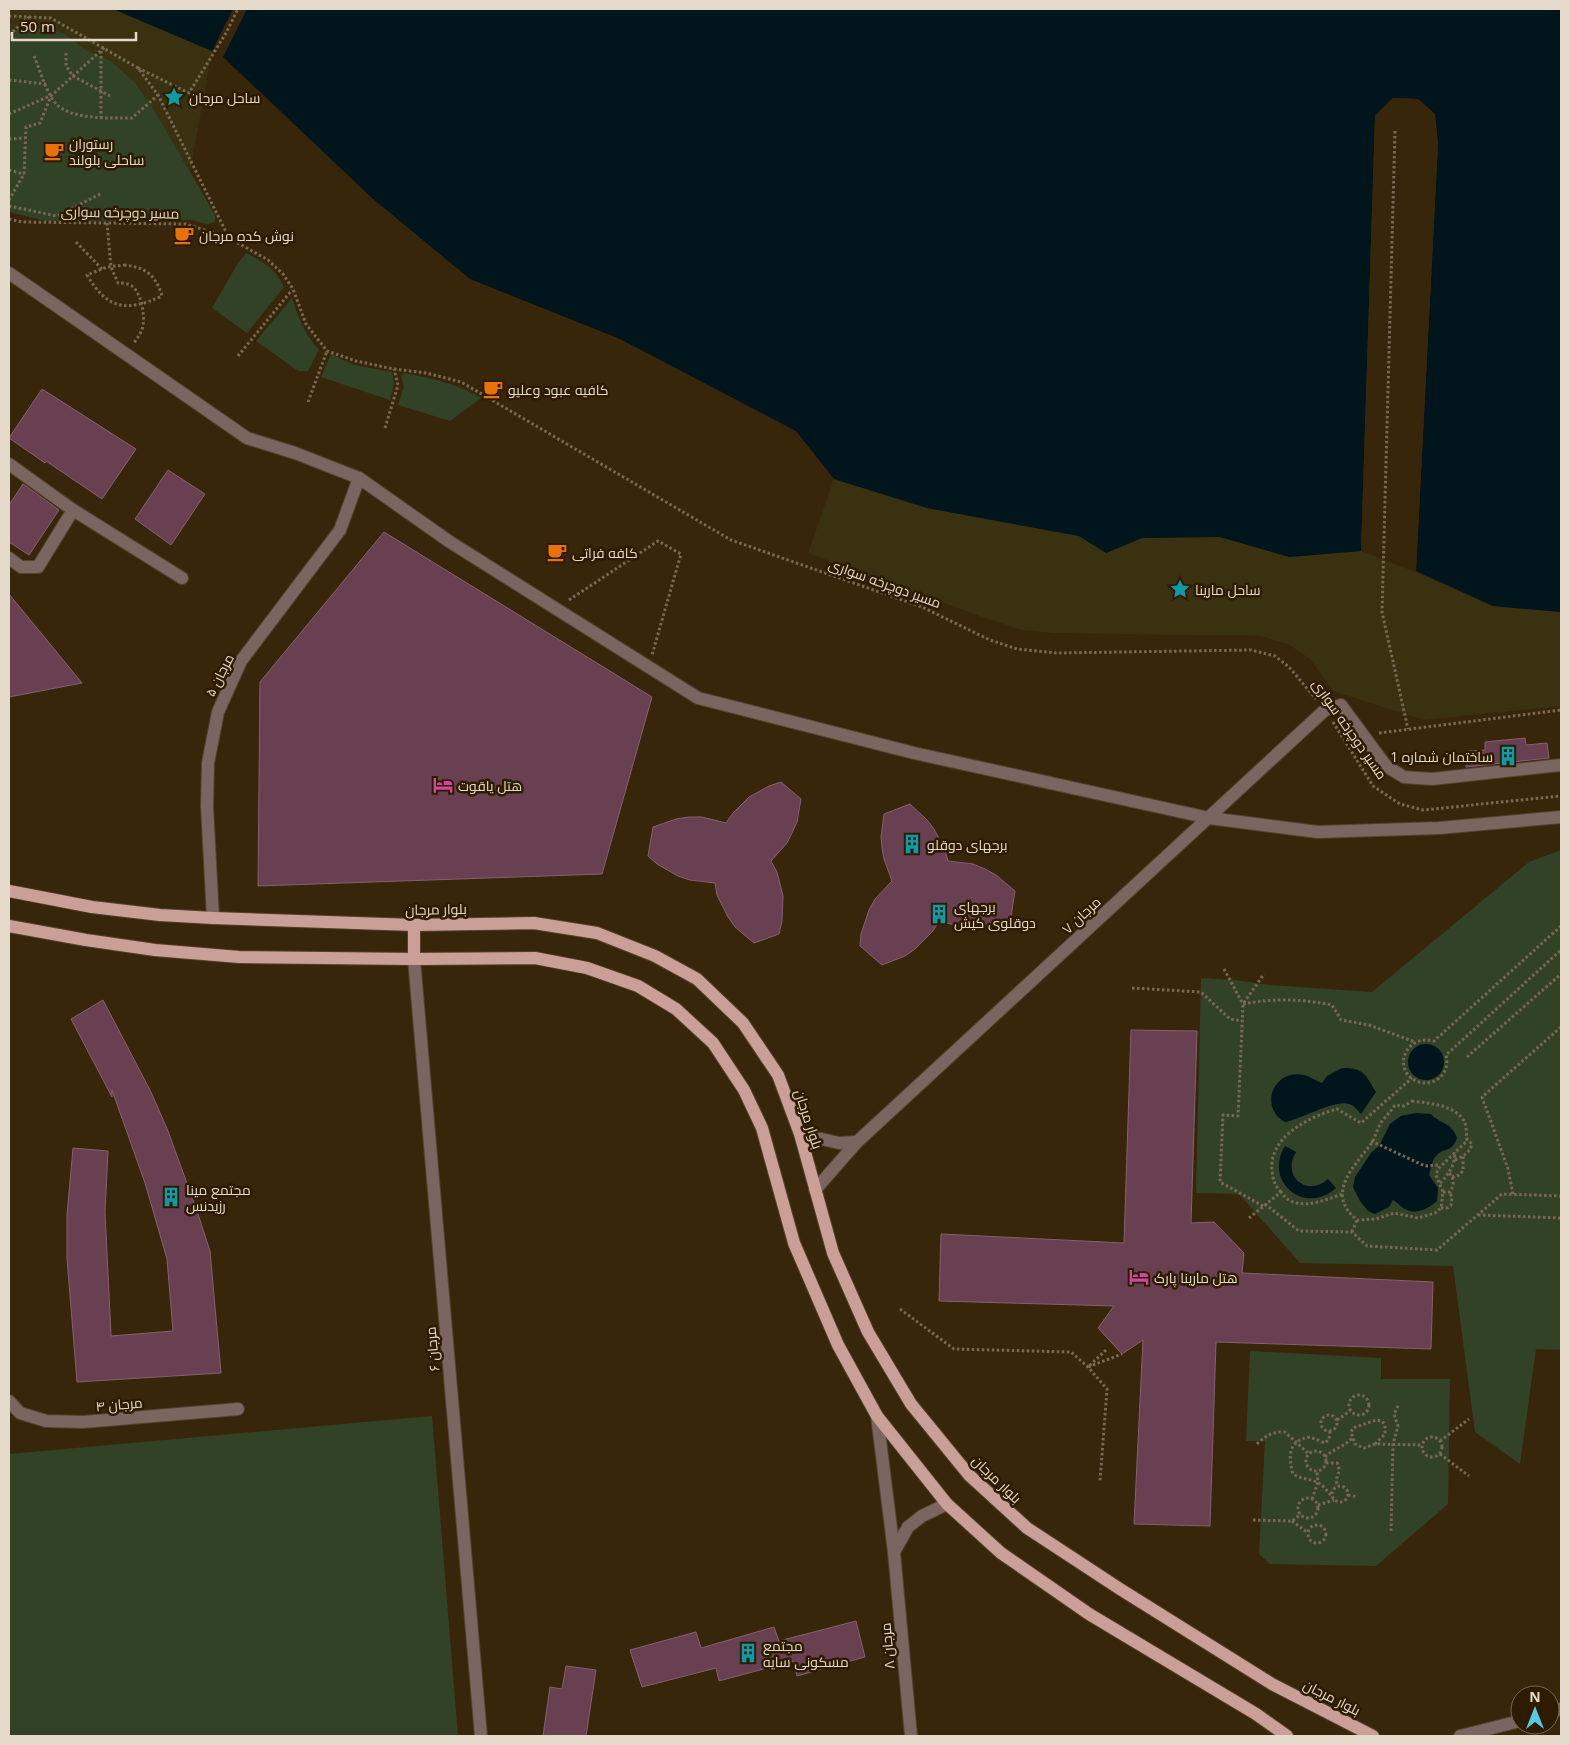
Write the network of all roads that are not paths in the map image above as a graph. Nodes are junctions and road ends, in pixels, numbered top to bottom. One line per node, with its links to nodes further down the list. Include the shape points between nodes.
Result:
1 (9, 273): 3 (street, via 247,438)
2 (9, 464): 4 (street)
3 (359, 478): 9 (street, via 450,542 698,698 914,752); 11 (street, مرجان ۵, via 340,530 241,661 218,712 208,763)
4 (73, 510): 5 (street, via 38,567 21,567); 6 (street)
5 (9, 558)
6 (182, 578)
7 (1561, 765): 9 (street, مرجان ۷, via 1432,779 1404,777 1386,766 1341,705 1325,710)
8 (1561, 817): 9 (street, via 1439,828 1318,832)
9 (1209, 818): 16 (street, مرجان ۷)
10 (9, 891): 11 (main road, بلوار مرجان, via 92,907)
11 (213, 918): 12 (main road, بلوار مرجان)
12 (414, 925): 14 (main road); 15 (main road, بلوار مرجان, via 534,923 597,933 655,956 697,979 743,1023 778,1075)
13 (9, 926): 14 (main road, via 155,950 240,957)
14 (414, 959): 20 (main road, via 534,958 587,968 638,986 676,1009 713,1043 744,1090 762,1128 794,1244 838,1346); 24 (street, مرجان ۶)
15 (800, 1134): 16 (street, via 839,1143); 17 (main road, بلوار مرجان)
16 (856, 1142): 17 (street, مرجان ۷)
17 (815, 1190): 27 (main road, بلوار مرجان, via 833,1253 868,1332 911,1404 969,1475 1027,1528 1120,1589 1272,1684)
18 (9, 1401): 19 (street, مرجان ۴, via 20,1413 46,1421 83,1422)
19 (238, 1408)
20 (876, 1416): 21 (main road); 22 (street, مرجان ۸)
21 (947, 1504): 22 (street, via 908,1527); 26 (main road, via 1001,1553 1089,1614)
22 (894, 1552): 25 (street, مرجان ۸)
23 (1510, 1724): 28 (street)
24 (481, 1736)
25 (911, 1736)
26 (1287, 1736)
27 (1373, 1736)
28 (1460, 1736)

